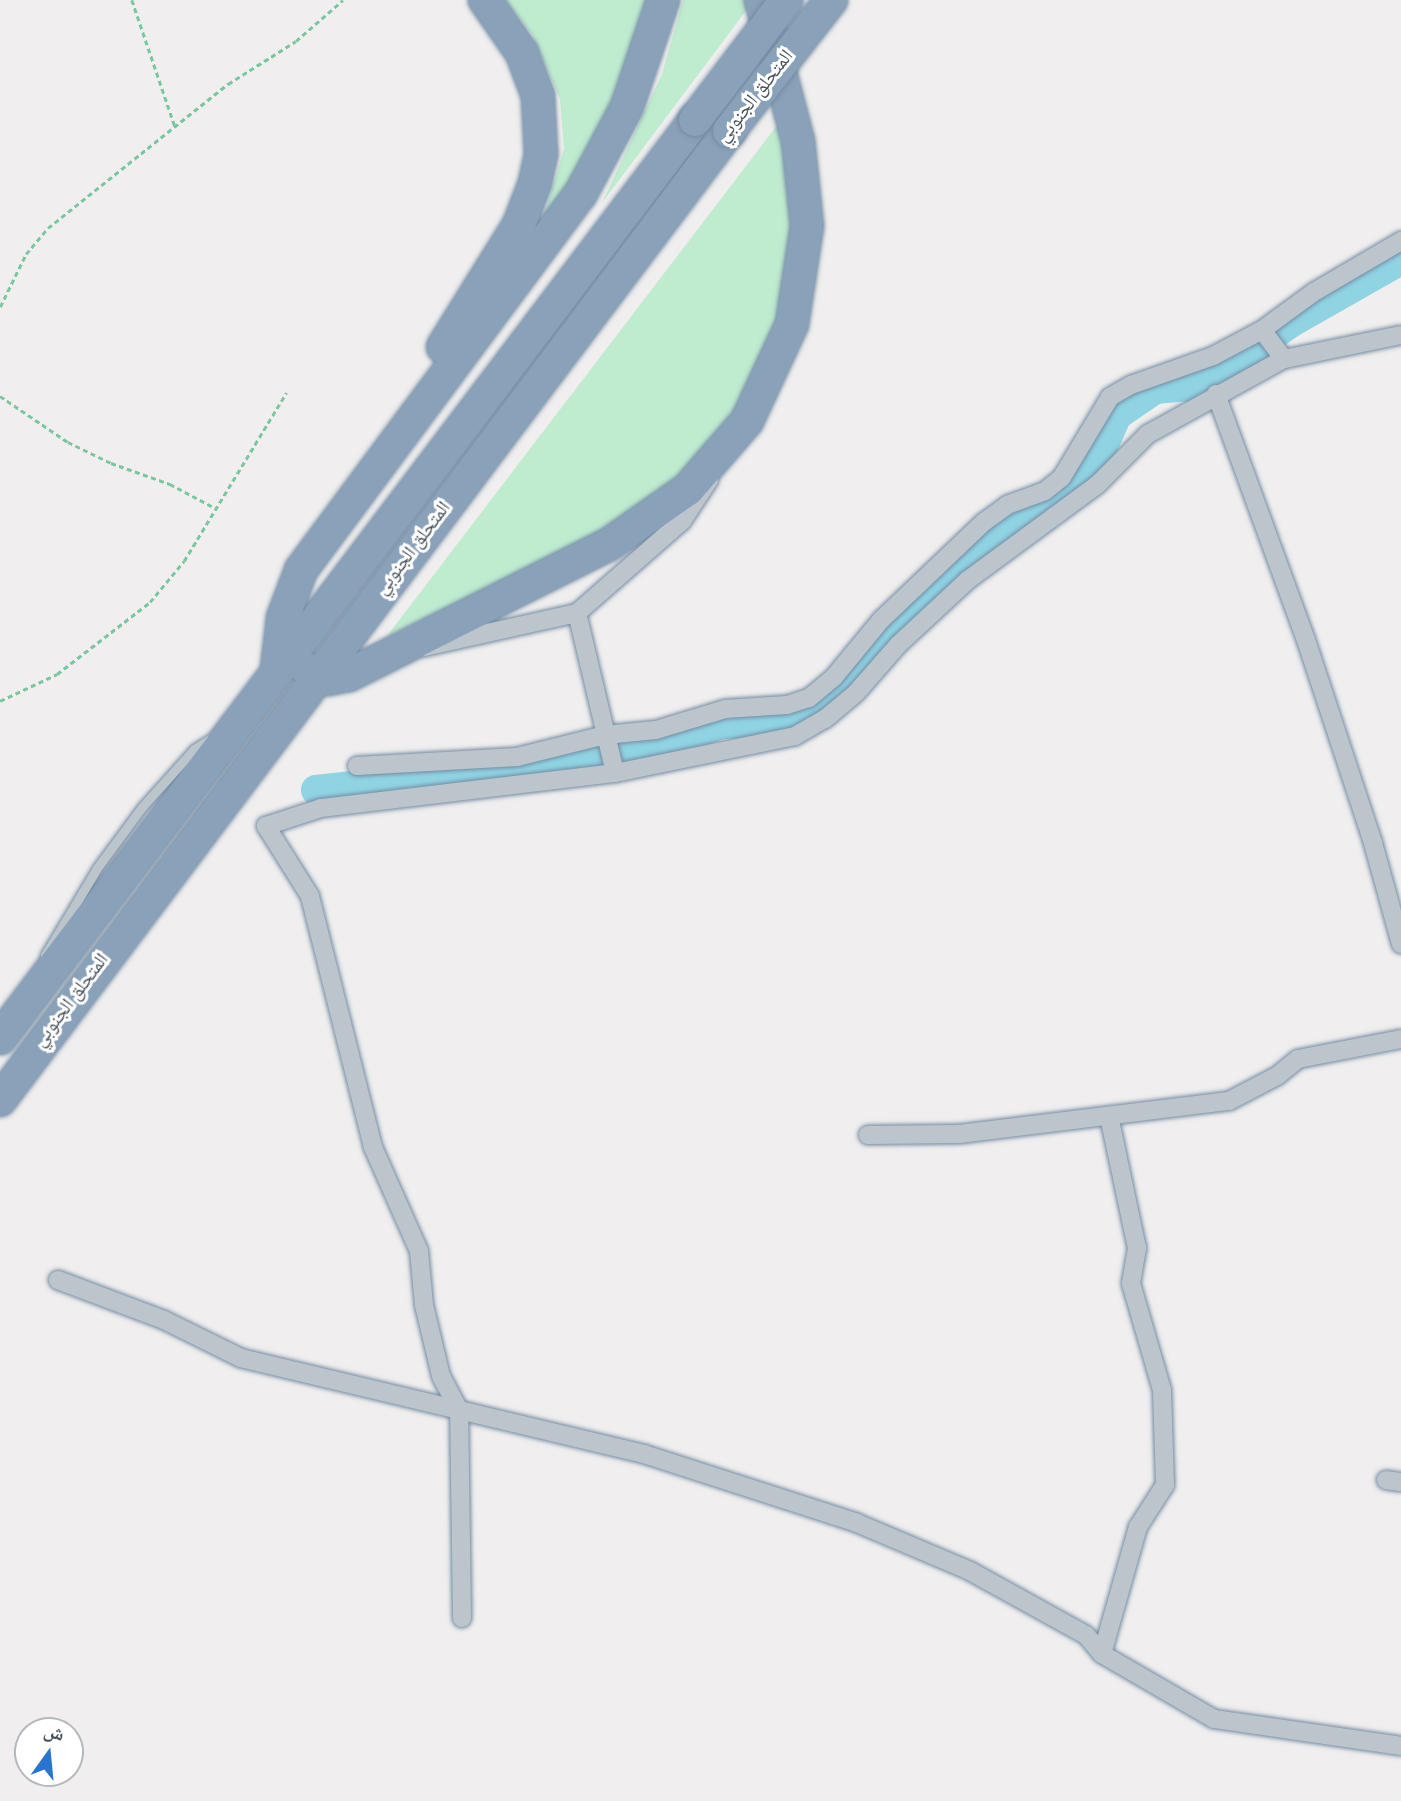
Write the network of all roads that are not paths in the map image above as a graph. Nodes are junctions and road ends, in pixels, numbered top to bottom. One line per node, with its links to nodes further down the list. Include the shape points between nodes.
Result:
1 (485, 0): 11 (highway, via 522,53 538,96 541,135 536,183 519,225 436,359)
2 (663, 0): 11 (highway, via 627,107 580,195)
3 (761, 0): 12 (highway, via 803,169 805,255 780,358 747,421)
4 (786, 0): 15 (highway, المتحلق الجنوبي, bridge)
5 (831, 0): 16 (highway, المتحلق الجنوبي, bridge)
6 (1401, 242): 7 (street, via 1314,292)
7 (1262, 330): 9 (street); 17 (street, via 1213,356 1130,385 1110,397 1062,477 984,522 881,620 834,677 809,698 787,705 725,709 656,730)
8 (1401, 335): 9 (street)
9 (1284, 359): 10 (street)
10 (1216, 394): 19 (street, via 1148,434 1097,485 968,580 825,719 794,736 738,751); 20 (street, via 1306,640)
11 (405, 428): 15 (highway, via 301,570 283,618)
12 (715, 461): 13 (street, via 706,487 682,521); 14 (highway, via 688,489 608,545)
13 (577, 613): 14 (street, via 453,643); 17 (street)
14 (403, 647): 16 (highway, via 349,675)
15 (282, 662): 16 (highway); 21 (highway, المتحلق الجنوبي)
16 (318, 676): 23 (highway, المتحلق الجنوبي)
17 (605, 735): 18 (street, via 517,757); 19 (street)
18 (357, 766)
19 (615, 773): 27 (street, via 321,808 266,827 310,896 373,1147 419,1251 424,1306 441,1376)
20 (1401, 944)
21 (7, 1028)
22 (1401, 1039): 24 (street, via 1298,1059 1229,1101)
23 (0, 1100)
24 (1109, 1116): 25 (street, via 959,1134); 29 (street, via 1137,1248 1132,1283 1162,1390 1166,1485 1138,1527)
25 (867, 1135)
26 (58, 1280): 27 (street, via 163,1320 241,1358)
27 (459, 1410): 28 (street); 29 (street, via 644,1454 857,1524 970,1571 1086,1635)
28 (461, 1618)
29 (1102, 1654): 30 (street, via 1214,1719)
30 (1401, 1746)

